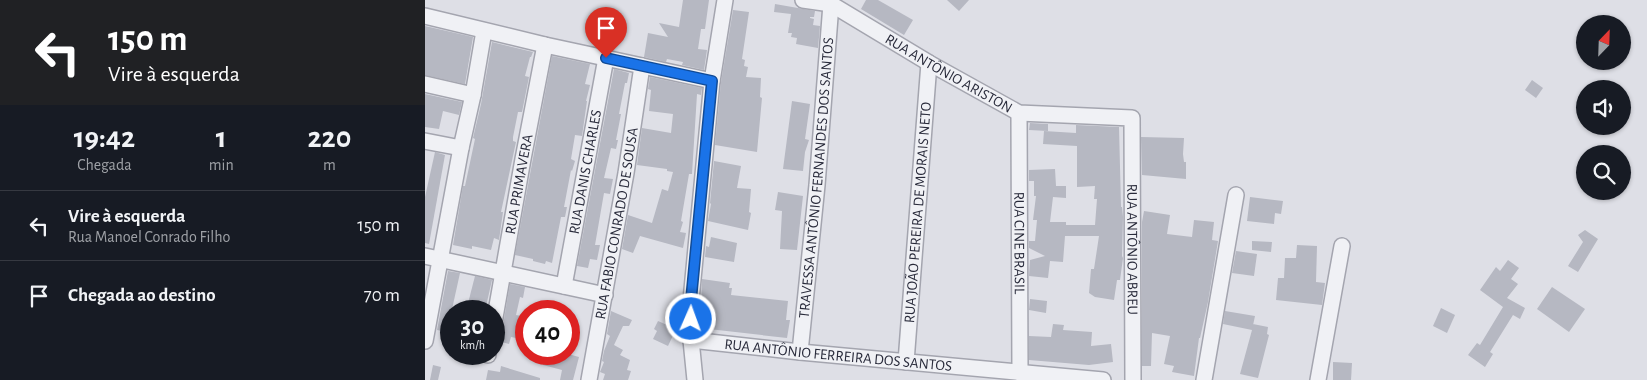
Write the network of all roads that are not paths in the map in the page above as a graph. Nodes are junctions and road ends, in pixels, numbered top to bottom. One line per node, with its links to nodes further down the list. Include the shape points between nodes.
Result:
1 (725, 0): 10 (street)
2 (803, 0): 3 (street, RUA ANTÔNIO ARISTON)
3 (831, 4): 8 (street, RUA ANTÔNIO ARISTON); 27 (street, TRAVESSA ANTÔNIO FERNANDES DOS SANTOS)
4 (425, 16): 5 (street)
5 (484, 31): 6 (street); 12 (street)
6 (545, 45): 7 (street); 21 (street, RUA PRIMAVERA)
7 (606, 58): 9 (street); 22 (street, RUA DANIS CHARLES)
8 (929, 63): 13 (street, RUA ANTÔNIO ARISTON); 28 (street, RUA JOÃO PEREIRA DE MORAIS NETO)
9 (642, 66): 10 (street); 23 (street, RUA FABIO CONRADO DE SOUSA)
10 (712, 81): 25 (street, via 691,300)
11 (425, 84): 12 (street)
12 (473, 95): 16 (street)
13 (1019, 113): 14 (street, RUA ANTÔNIO ARISTON); 29 (street, RUA CINE BRASIL)
14 (1132, 118): 33 (street, RUA ANTÔNIO ABREU)
15 (425, 141): 16 (street)
16 (461, 148): 20 (street)
17 (1236, 196): 34 (street)
18 (1342, 246): 35 (street)
19 (425, 256): 20 (street)
20 (441, 260): 21 (street); 26 (street)
21 (503, 273): 22 (street); 24 (street, RUA PRIMAVERA)
22 (564, 286): 23 (street)
23 (605, 295): 30 (street, RUA FABIO CONRADO DE SOUSA)
24 (498, 300)
25 (691, 340): 27 (street, RUA ANTÔNIO FERREIRA DOS SANTOS); 31 (street)
26 (425, 341)
27 (800, 352): 28 (street, RUA ANTÔNIO FERREIRA DOS SANTOS)
28 (906, 362): 29 (street, RUA ANTÔNIO FERREIRA DOS SANTOS)
29 (1020, 373): 32 (street, RUA ANTÔNIO FERREIRA DOS SANTOS)
30 (589, 380)
31 (695, 380)
32 (1103, 380)
33 (1133, 380)
34 (1204, 380)
35 (1318, 380)

